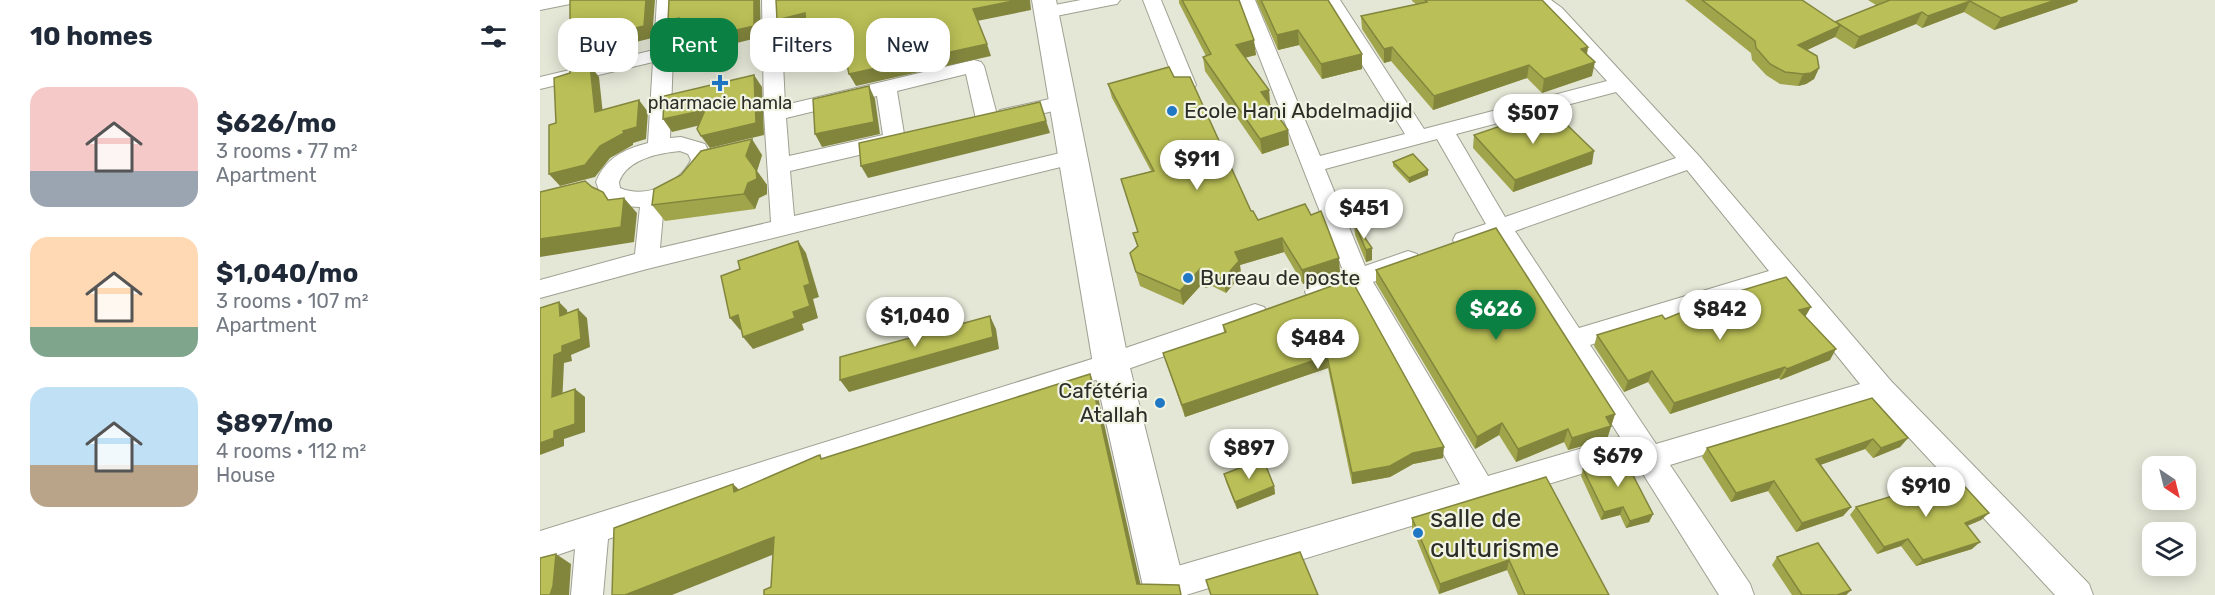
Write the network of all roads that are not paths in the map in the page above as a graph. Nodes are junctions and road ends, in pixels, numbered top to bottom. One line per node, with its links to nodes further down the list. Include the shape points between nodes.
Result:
1 (564, 0): 9 (street)
2 (666, 0): 11 (street)
3 (771, 0): 19 (street)
4 (1111, 0): 10 (street)
5 (1152, 0): 16 (street)
6 (1246, 0): 30 (street)
7 (1331, 0): 22 (street)
8 (1540, 0): 15 (street)
9 (540, 4)
10 (1045, 6): 18 (street)
11 (665, 18)
12 (650, 57): 14 (street)
13 (663, 72): 26 (street)
14 (540, 84)
15 (1621, 84): 22 (street); 29 (street)
16 (1186, 85)
17 (886, 87): 19 (street); 20 (street, via 974,66); 24 (street)
18 (1063, 102): 20 (street); 28 (street)
19 (775, 114): 25 (street)
20 (987, 119): 21 (street)
21 (964, 124)
22 (1430, 134): 30 (street); 36 (street)
23 (917, 135): 24 (street)
24 (894, 140): 31 (street)
25 (777, 141): 27 (street); 31 (street)
26 (658, 146): 32 (street, via 621,163); 34 (street, via 681,144 713,157 683,184)
27 (756, 146)
28 (1073, 157): 35 (street); 42 (street)
29 (1691, 161): 36 (street); 38 (street)
30 (1313, 165): 39 (street)
31 (779, 166): 35 (street)
32 (607, 184): 33 (street); 34 (street, via 617,198)
33 (585, 190)
34 (653, 197): 37 (street)
35 (783, 226): 37 (street)
36 (1500, 228): 39 (street); 41 (street)
37 (647, 260): 40 (street)
38 (1786, 275): 41 (street); 43 (street)
39 (1358, 278): 42 (street); 45 (street)
40 (540, 289)
41 (1572, 340): 44 (street)
42 (1111, 364): 46 (street); 48 (street)
43 (1881, 389): 44 (street); 51 (street)
44 (1643, 452): 45 (street); 50 (street)
45 (1481, 492): 48 (street)
46 (593, 529): 47 (street); 49 (street)
47 (540, 546)
48 (1165, 591)
49 (587, 595)
50 (1738, 595)
51 (2077, 595)

